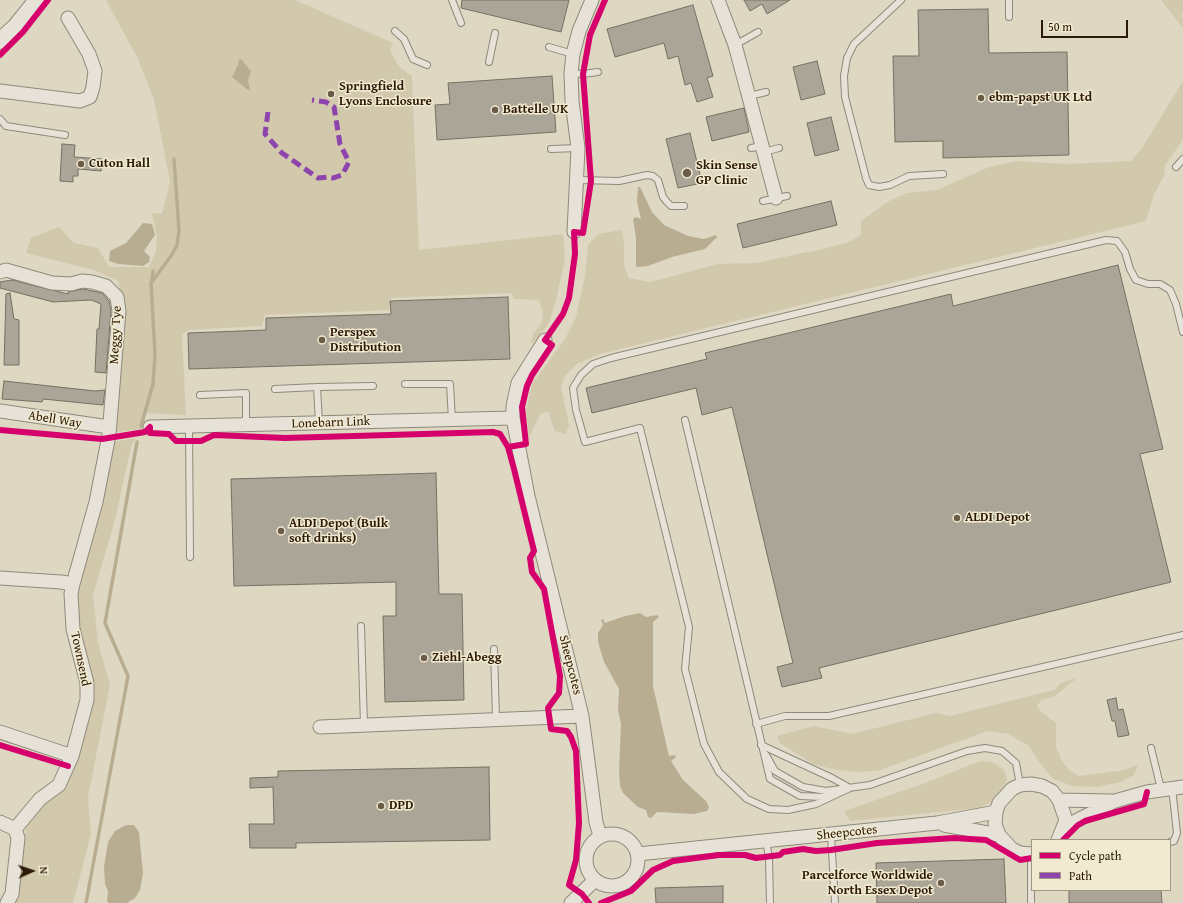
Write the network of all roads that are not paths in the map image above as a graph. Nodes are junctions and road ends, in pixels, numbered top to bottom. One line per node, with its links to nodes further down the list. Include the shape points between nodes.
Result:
1 (37, 0): 13 (street)
2 (452, 0): 9 (lane)
3 (592, 0): 16 (street, via 579,31)
4 (718, 0): 14 (street)
5 (901, 0): 32 (lane, via 854,44 847,58 844,76 845,97 869,185 879,187 909,176)
6 (1009, 0): 7 (lane)
7 (1010, 17)
8 (68, 18): 21 (street, via 89,54 95,71 90,97 80,101)
9 (461, 23)
10 (395, 31): 18 (lane, via 404,39 413,58)
11 (758, 32): 14 (lane)
12 (495, 33): 17 (lane)
13 (0, 41)
14 (735, 45): 23 (street)
15 (549, 47): 16 (lane)
16 (574, 54): 20 (street)
17 (489, 62)
18 (427, 65)
19 (598, 72): 20 (lane)
20 (571, 73): 26 (street)
21 (0, 91)
22 (766, 92): 23 (lane)
23 (749, 96): 29 (street)
24 (0, 119): 25 (lane, via 6,126)
25 (65, 135)
26 (578, 148): 28 (lane); 33 (street)
27 (779, 148): 29 (lane)
28 (551, 149)
29 (759, 149): 34 (street)
30 (1183, 159): 31 (lane)
31 (1176, 167)
32 (943, 174)
33 (577, 180): 36 (lane, via 619,181 653,176 658,180 663,197 671,206); 37 (street)
34 (782, 197): 35 (lane)
35 (763, 201)
36 (684, 206)
37 (574, 232)
38 (0, 272): 53 (street, Meggy Tye, via 6,270 52,283 92,282 106,286 117,297 119,311)
39 (1183, 332): 71 (lane, via 1170,290 1160,284 1136,280 1125,252 1117,240 1106,240 611,358 593,364 581,375 573,388 585,442 640,428 689,627 685,669 704,744 719,772 748,799 769,809 788,810 816,804)
40 (545, 340): 47 (street, Sheepcotes, via 518,383)
41 (405, 384): 48 (lane, via 450,384)
42 (374, 386): 43 (lane)
43 (317, 387): 44 (lane); 50 (lane)
44 (275, 389)
45 (200, 395): 52 (lane, via 246,393)
46 (0, 411): 53 (street, Abell Way)
47 (513, 418): 48 (street, Lonebarn Link); 61 (street, Sheepcotes, via 528,496)
48 (452, 420): 50 (street, Lonebarn Link)
49 (685, 420): 63 (lane)
50 (319, 423): 52 (street, Lonebarn Link)
51 (189, 426): 52 (street, Lonebarn Link); 54 (street, Lonebarn Link); 55 (lane)
52 (246, 426)
53 (110, 427): 57 (street, Townsend, via 105,462)
54 (150, 427)
55 (190, 557)
56 (0, 578): 57 (street)
57 (73, 584): 69 (street, Townsend, via 73,629 87,683 87,700)
58 (361, 626): 64 (lane)
59 (1183, 635): 63 (lane, via 830,716 785,716)
60 (494, 649): 62 (lane)
61 (582, 716): 62 (street); 82 (street, Sheepcotes)
62 (496, 719): 64 (street)
63 (756, 724): 67 (lane)
64 (364, 725): 65 (street)
65 (320, 727)
66 (0, 732): 69 (street)
67 (761, 745): 71 (lane); 71 (lane, via 775,771 803,787 826,791); 71 (lane, via 770,779 800,796 823,797)
68 (1151, 748): 72 (lane)
69 (72, 756): 79 (street, Townsend, via 59,785 40,799)
70 (1020, 785): 71 (lane, via 1016,763 1002,751 985,748 967,751 870,785); 73 (street, via 1042,786 1052,791); 75 (street, via 1004,795)
71 (850, 788)
72 (1172, 788): 74 (street); 85 (lane, via 1177,833 1174,841)
73 (1059, 800): 74 (street); 78 (street, via 1065,814)
74 (1115, 801): 78 (street)
75 (996, 812): 77 (street, Sheepcotes); 81 (street, via 995,824)
76 (0, 822): 79 (street)
77 (937, 823): 80 (street, Sheepcotes); 81 (street, Sheepcotes)
78 (1064, 827): 83 (street)
79 (15, 829): 90 (street, via 18,838 12,894)
80 (831, 835): 84 (street, Sheepcotes); 93 (lane)
81 (999, 835): 87 (street, via 1012,849)
82 (600, 836): 86 (street, via 608,833 624,836 633,842); 88 (street, via 586,853 588,872)
83 (1058, 839)
84 (766, 841): 86 (street, Sheepcotes); 92 (lane)
85 (1171, 842)
86 (638, 854): 88 (street, via 639,863 634,874 626,882 610,886)
87 (1031, 854)
88 (595, 880): 91 (street)
89 (1031, 891): 94 (lane)
90 (7, 903)
91 (571, 903)
92 (770, 903)
93 (835, 903)
94 (1031, 903)

